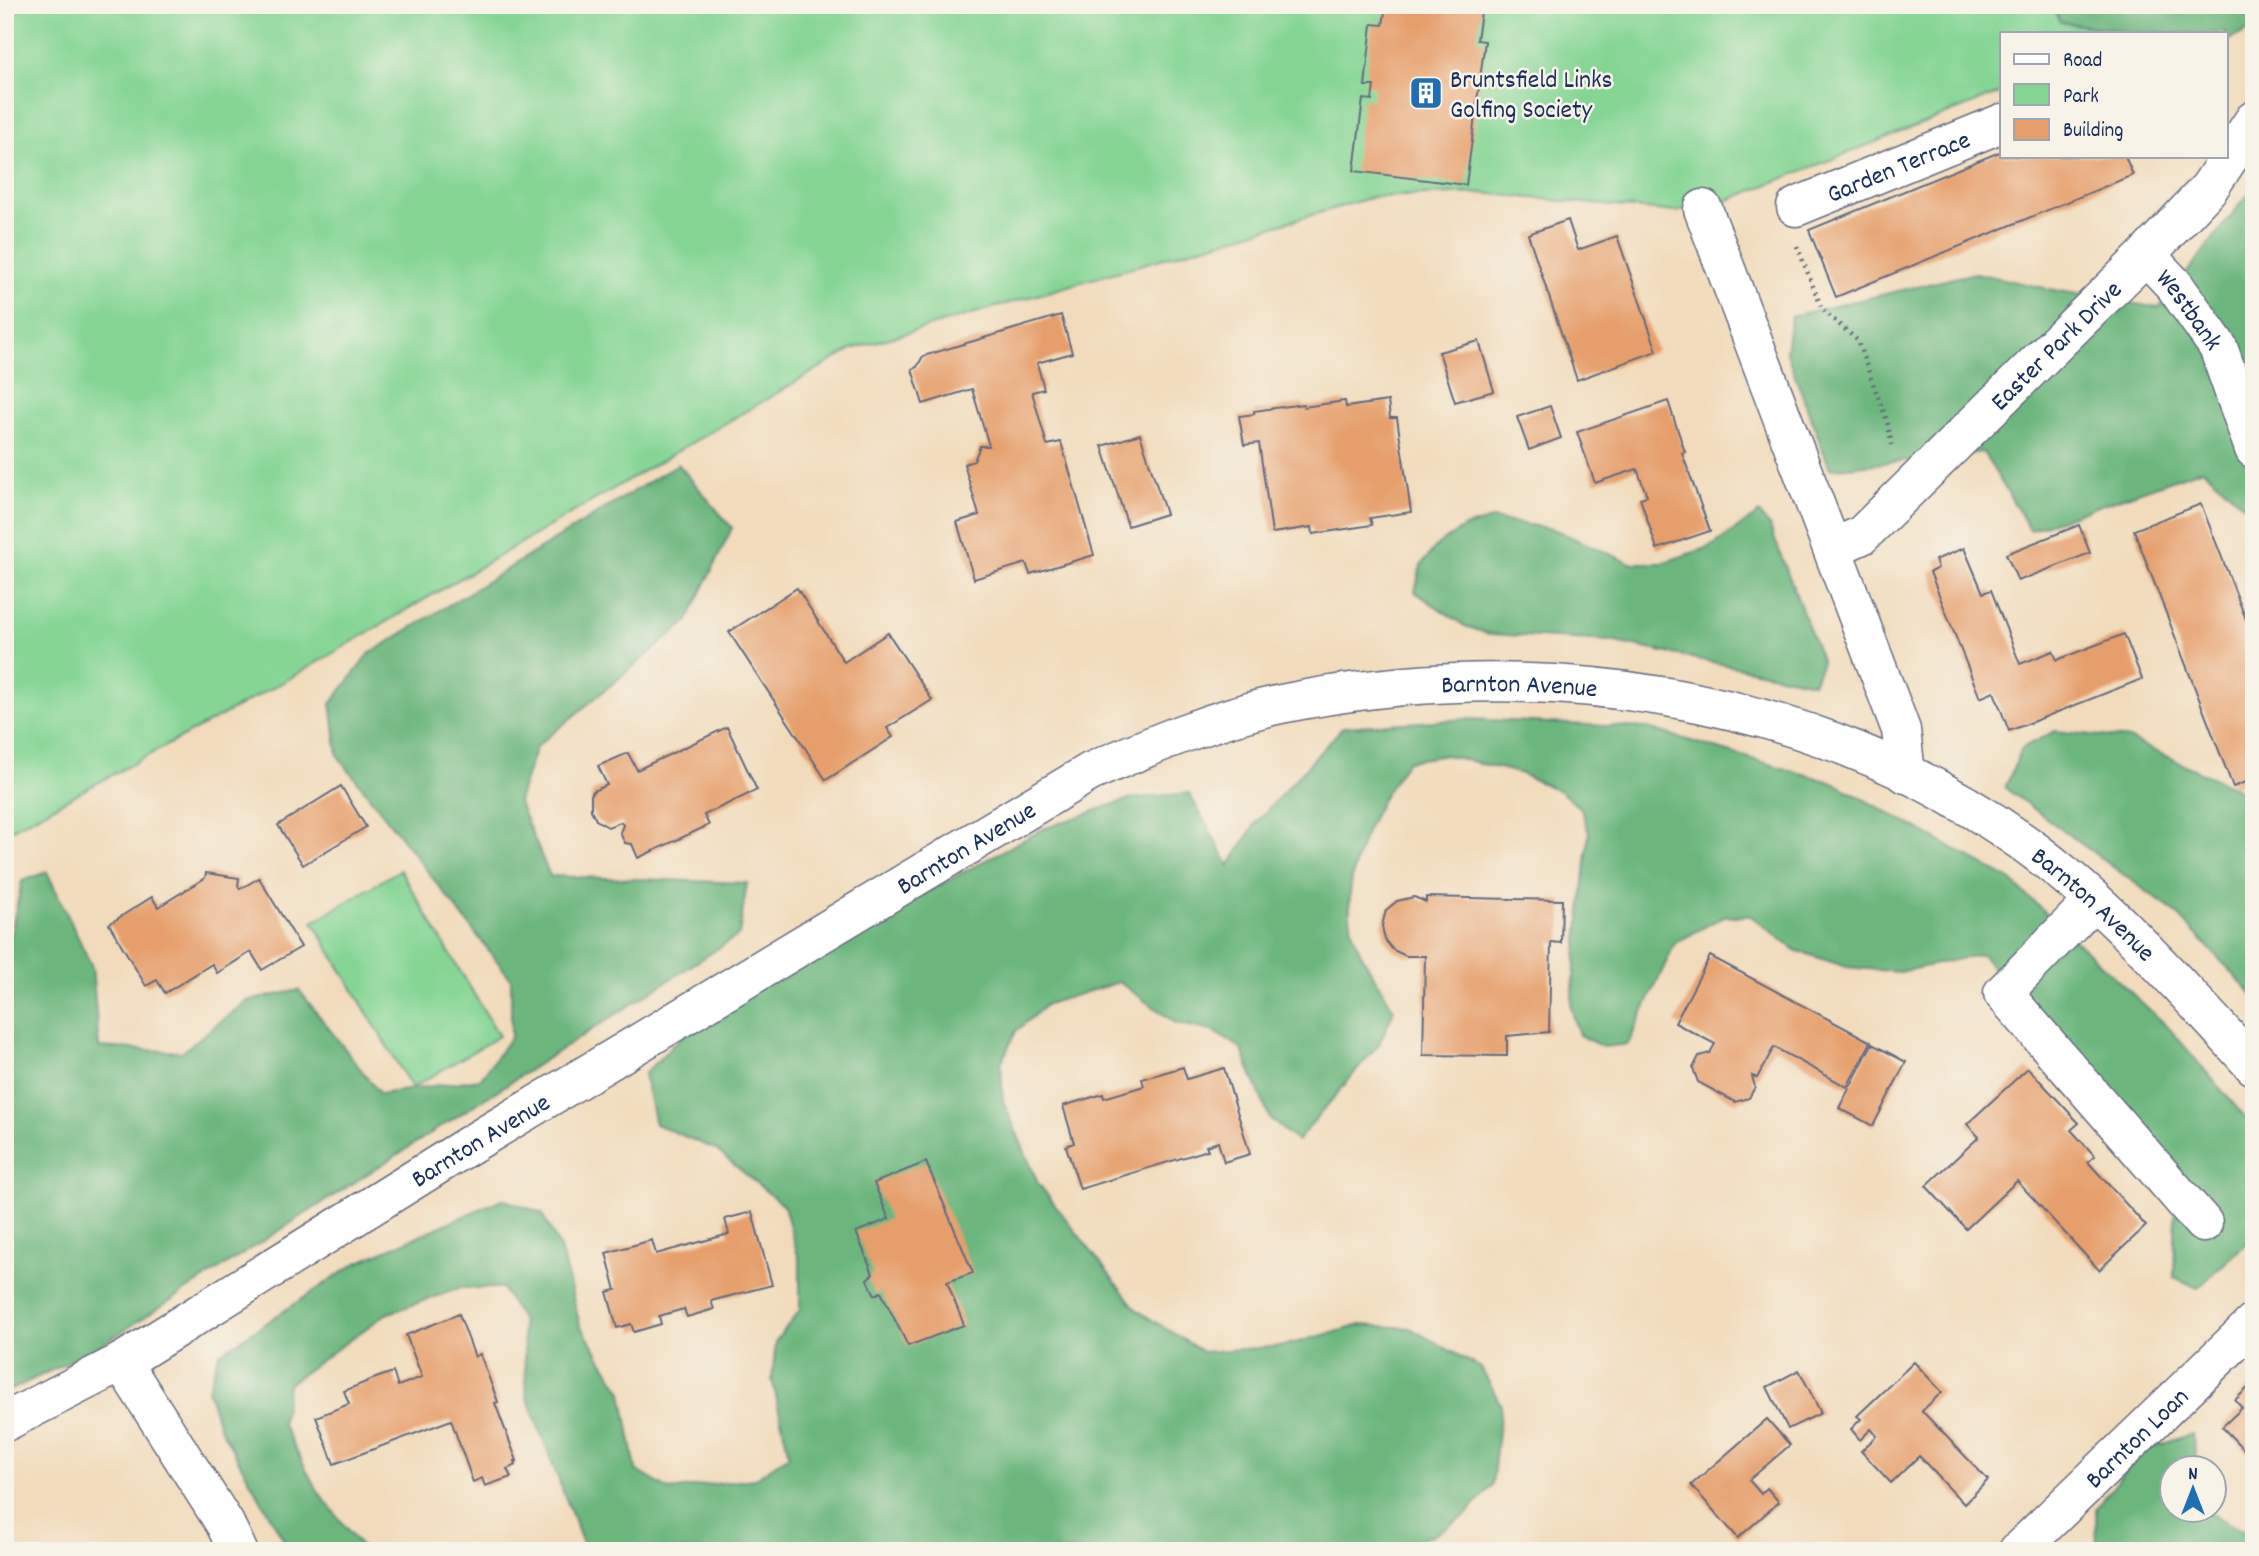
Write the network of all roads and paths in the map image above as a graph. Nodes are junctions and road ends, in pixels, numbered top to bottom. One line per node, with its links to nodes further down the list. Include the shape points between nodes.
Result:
1 (2000, 124): 5 (street, Garden Terrace)
2 (2242, 125): 3 (street, Easter Park Drive)
3 (2228, 152)
4 (2225, 158): 7 (street, Easter Park Drive, via 2209,188)
5 (1796, 206): 9 (path, via 1793,234 1822,309 1857,340 1887,421)
6 (1703, 209): 10 (street)
7 (2146, 255): 8 (street, Westbank, via 2175,286 2217,347); 9 (street, Easter Park Drive)
8 (2254, 449)
9 (1903, 494): 10 (street, Easter Park Drive, via 1861,535)
10 (1833, 548): 11 (street, via 1901,730)
11 (1906, 774): 12 (street, Barnton Avenue, via 2023,843); 16 (street, Barnton Avenue, via 1836,742 1751,715 1609,688 1548,682 1427,683 1279,705 1219,721 1090,772 483,1137)
12 (2094, 900): 13 (street, Barnton Avenue, via 2138,940); 14 (street, via 2003,993)
13 (2254, 1066)
14 (2203, 1223)
15 (2254, 1323): 19 (street, Barnton Loan)
16 (122, 1362): 17 (street, Barnton Avenue); 18 (street)
17 (5, 1422)
18 (238, 1551)
19 (2018, 1551)

